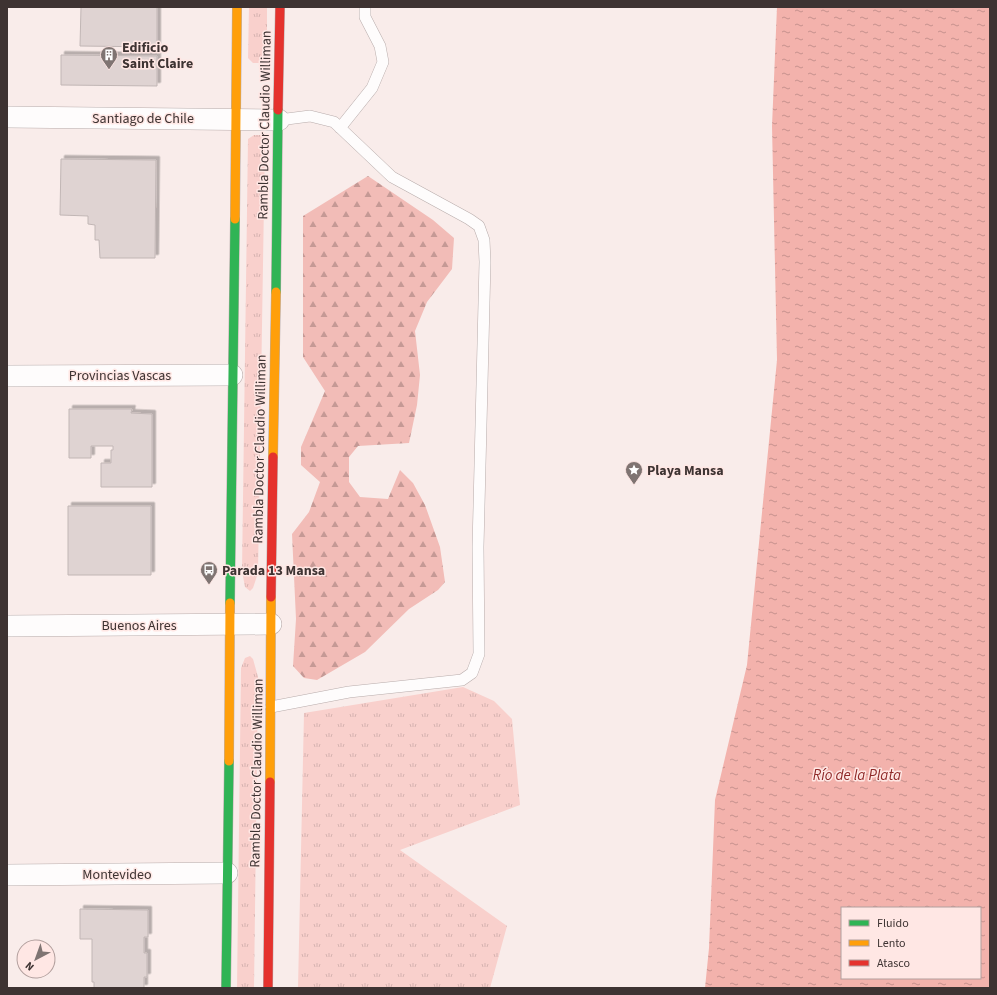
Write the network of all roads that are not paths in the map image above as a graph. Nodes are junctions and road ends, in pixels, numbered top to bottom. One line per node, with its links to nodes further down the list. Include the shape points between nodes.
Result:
1 (237, 7): 5 (main road, Rambla Doctor Claudio Williman)
2 (280, 7): 6 (main road, Rambla Doctor Claudio Williman)
3 (365, 7): 7 (lane, via 365,17 380,46 383,62 372,88)
4 (7, 117): 5 (street, Santiago de Chile)
5 (236, 119): 6 (street, Santiago de Chile); 8 (main road, Rambla Doctor Claudio Williman)
6 (278, 120): 7 (lane, via 310,116 334,122); 11 (main road, Rambla Doctor Claudio Williman)
7 (340, 128): 13 (lane, via 392,177 479,226 484,240 478,547 479,654 472,673 462,680 350,692)
8 (232, 375): 9 (street, Provincias Vascas); 10 (main road, Rambla Doctor Claudio Williman)
9 (7, 376)
10 (230, 624): 11 (street, Buenos Aires); 12 (street, Buenos Aires); 14 (main road, Rambla Doctor Claudio Williman)
11 (270, 624): 13 (main road, Rambla Doctor Claudio Williman)
12 (7, 626)
13 (271, 707): 17 (main road, Rambla Doctor Claudio Williman)
14 (227, 873): 15 (street, Montevideo); 16 (main road, Rambla Doctor Claudio Williman)
15 (7, 875)
16 (226, 988)
17 (268, 988)

